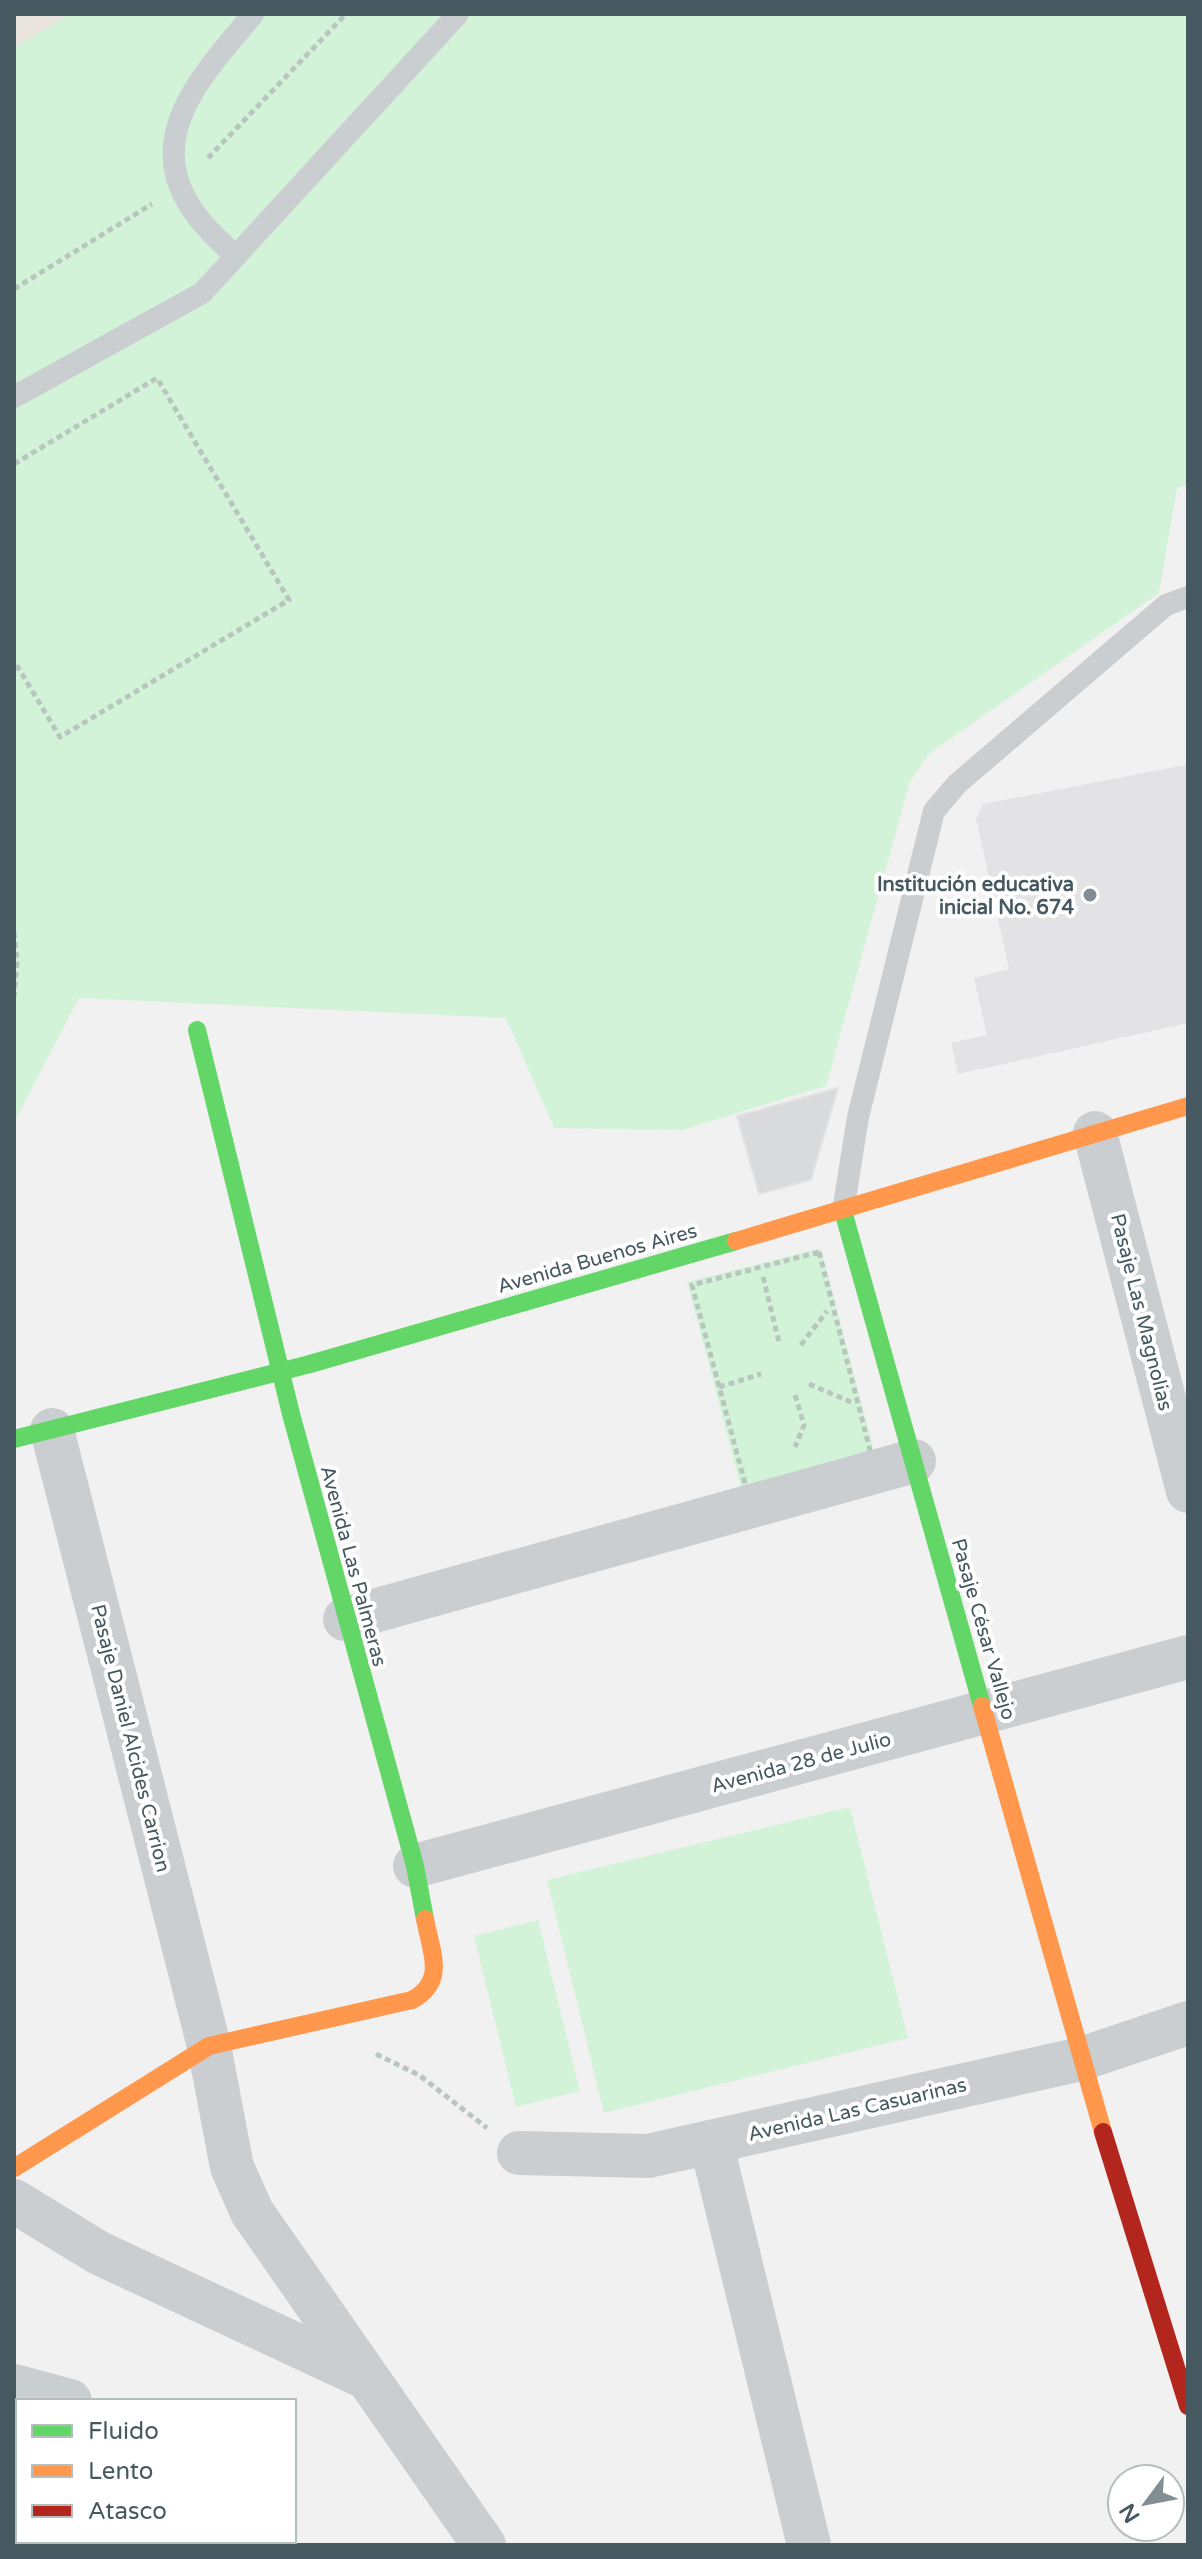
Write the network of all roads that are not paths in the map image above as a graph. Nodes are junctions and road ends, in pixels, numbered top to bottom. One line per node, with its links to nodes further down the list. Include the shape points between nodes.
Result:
1 (253, 14): 3 (lane, via 195,85 175,132 174,158 186,200)
2 (458, 14): 3 (lane)
3 (235, 256): 4 (lane, via 202,293)
4 (14, 397)
5 (1188, 597): 9 (lane, via 1166,605 957,784 934,811 858,1117)
6 (197, 1030): 10 (street, Avenida Las Palmeras)
7 (1188, 1106): 8 (street, Avenida Buenos Aires)
8 (1095, 1133): 9 (street, Avenida Buenos Aires); 13 (street, Pasaje Las Magnolias)
9 (843, 1211): 10 (street, Avenida Buenos Aires); 12 (street, Pasaje César Vallejo)
10 (280, 1371): 11 (street, Avenida Buenos Aires); 14 (street, Avenida Las Palmeras)
11 (33, 1435): 19 (street, Pasaje Daniel Alcides Carrion)
12 (914, 1461): 14 (street); 16 (street, Pasaje César Vallejo)
13 (1188, 1491)
14 (345, 1619): 17 (street, Avenida Las Palmeras)
15 (1188, 1657): 16 (street, Avenida 28 de Julio)
16 (984, 1713): 17 (street, Avenida 28 de Julio); 20 (street, Pasaje César Vallejo)
17 (415, 1866): 19 (street, Avenida Las Palmeras, via 435,1973 428,1991 412,2000)
18 (1188, 2023): 20 (street, Avenida Las Casuarinas)
19 (209, 2046): 23 (street); 25 (street, Pasaje Daniel Alcides Carrion, via 232,2167 252,2212)
20 (1081, 2059): 21 (street, Avenida Las Casuarinas); 28 (street, Pasaje César Vallejo)
21 (711, 2142): 22 (street, Avenida Las Casuarinas, via 648,2156); 30 (street)
22 (519, 2153)
23 (14, 2168)
24 (14, 2201): 25 (street, via 99,2253)
25 (368, 2379): 29 (street, Pasaje Daniel Alcides Carrion)
26 (14, 2386): 27 (street)
27 (63, 2399)
28 (1188, 2406)
29 (484, 2545)
30 (809, 2545)

